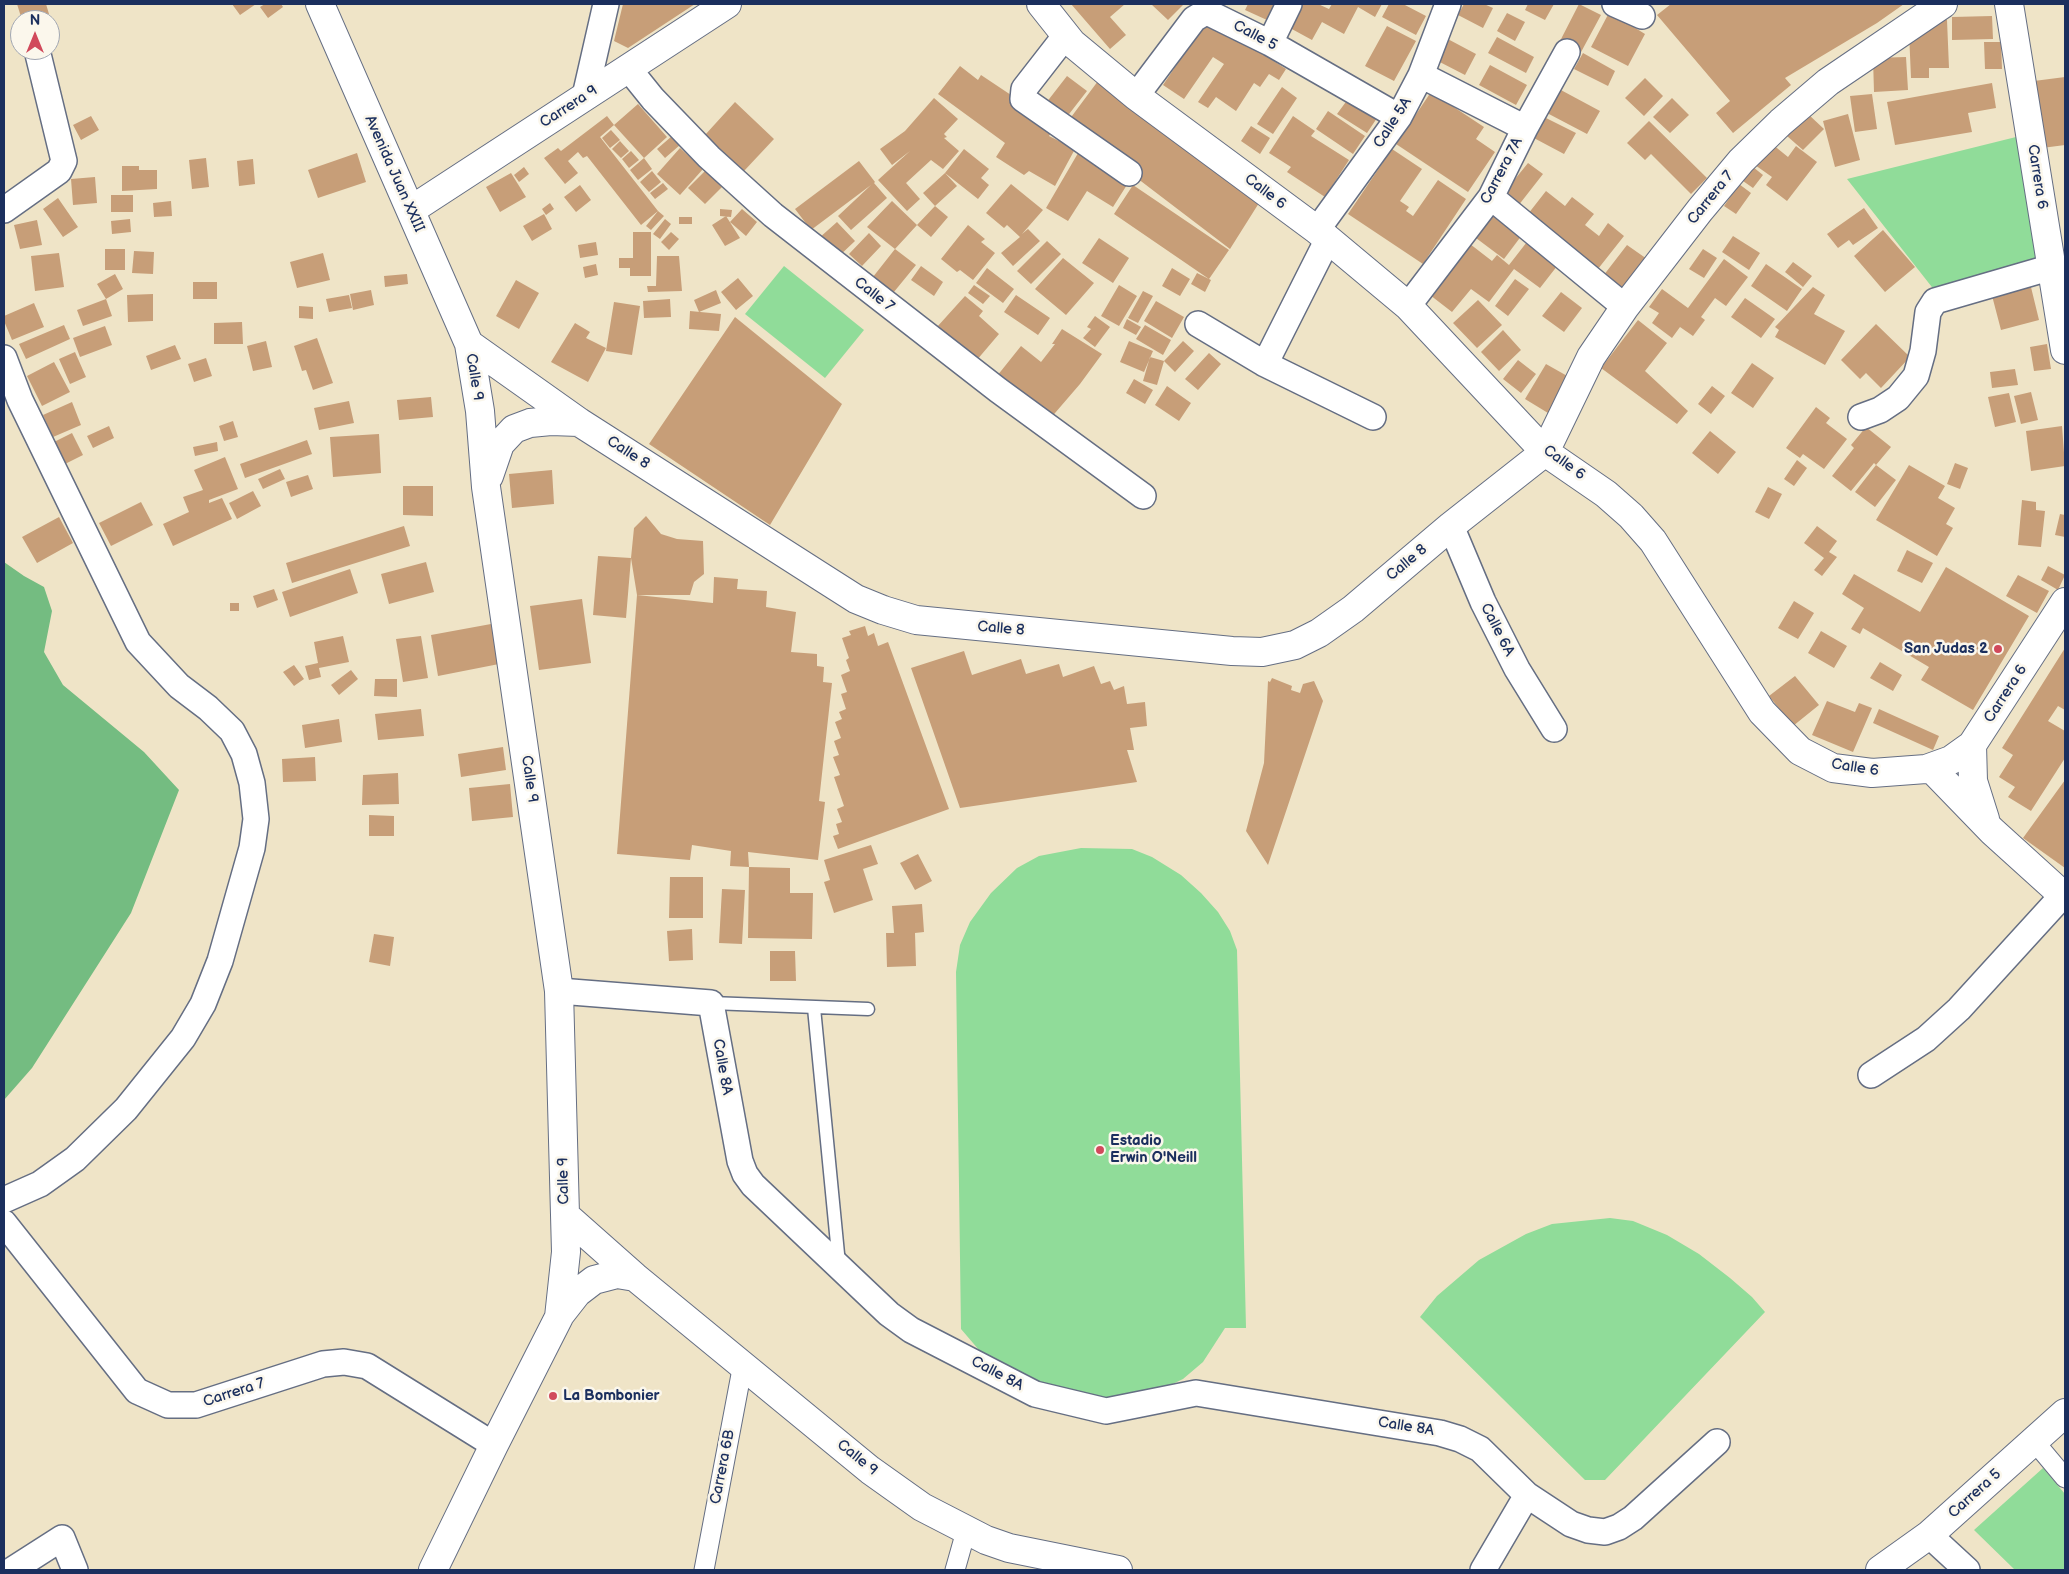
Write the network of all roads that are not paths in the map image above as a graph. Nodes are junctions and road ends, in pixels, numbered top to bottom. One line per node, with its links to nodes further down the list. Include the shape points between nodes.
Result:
1 (606, 4): 17 (street)
2 (727, 4): 15 (street, Carrera 9)
3 (1042, 4): 11 (street, Calle 6)
4 (1289, 4): 12 (street)
5 (1448, 4): 16 (street, Calle 5A)
6 (1615, 4): 10 (street)
7 (1942, 4): 28 (street, Carrera 7, via 1828,82 1781,122 1741,161)
8 (2009, 4): 26 (street, Carrera 6)
9 (319, 5): 24 (street, Avenida Juan XXIII)
10 (1642, 16)
11 (1066, 35): 18 (street, Calle 6); 21 (street, via 1024,89 1023,99)
12 (1270, 43): 18 (street, Calle 5, via 1215,14 1204,12 1194,19); 19 (street, Calle 5)
13 (1567, 52): 20 (street, Carrera 7A)
14 (39, 60): 23 (street, via 64,161 59,171)
15 (628, 68): 17 (street, Carrera 9); 39 (street, Calle 7, via 709,157 773,214 998,390)
16 (1421, 75): 19 (street, Calle 5A); 20 (street)
17 (585, 96): 24 (street, Carrera 9)
18 (1136, 96): 25 (street, Calle 6)
19 (1399, 117): 25 (street, Calle 5A)
20 (1525, 128): 22 (street, Carrera 7A)
21 (1128, 173)
22 (1490, 197): 27 (street, Carrera 7A); 28 (street)
23 (4, 210)
24 (411, 210): 30 (street, Avenida Juan XXIII)
25 (1322, 235): 27 (street, Calle 6); 33 (street, Calle 5A)
26 (2052, 267): 31 (street, Carrera 6); 35 (street, via 1935,301 1928,312 1916,376 1898,398)
27 (1408, 306): 37 (street, Calle 6)
28 (1625, 307): 37 (street, Carrera 7, via 1591,357)
29 (1198, 324): 33 (street)
30 (469, 344): 36 (street, Calle 8); 38 (street, Calle 9, via 480,411)
31 (2065, 350)
32 (4, 358): 52 (street, via 20,400 138,642 179,686 232,731 244,754 252,783 256,819 252,848 220,961 203,1004 184,1038 126,1109 75,1159 40,1184)
33 (1266, 364): 34 (street)
34 (1373, 417)
35 (1861, 417)
36 (579, 422): 38 (street, via 530,423 514,429 500,444); 40 (street, Calle 8, via 856,599 916,620 1262,652 1295,645 1319,633 1353,610)
37 (1545, 452): 40 (street, Calle 8); 44 (street, Calle 6, via 1606,494 1653,541 1762,712 1800,751 1833,768 1872,773)
38 (486, 487): 47 (street, Calle 9)
39 (1143, 496)
40 (1451, 526): 42 (street, Calle 6A, via 1504,644)
41 (2065, 605): 43 (street, Carrera 6)
42 (1554, 729)
43 (1972, 745): 44 (street, Carrera 6, via 1951,760); 45 (street, via 1973,781 1983,815)
44 (1931, 768): 45 (street)
45 (1992, 831): 46 (street)
46 (2064, 896): 51 (street, via 1959,1010 1926,1039)
47 (559, 991): 48 (street); 53 (street, Calle 9)
48 (711, 1003): 49 (lane); 55 (street, Calle 8A, via 740,1162 745,1174)
49 (814, 1008): 50 (lane); 55 (lane)
50 (868, 1009)
51 (1871, 1075)
52 (4, 1200)
53 (565, 1215): 56 (street, Calle 9); 57 (street, Calle 9, via 566,1252)
54 (4, 1223): 62 (street, Carrera 7, via 136,1391 168,1406 196,1406 323,1364 344,1362 366,1366)
55 (839, 1266): 64 (street, Calle 8A, via 888,1314 911,1330 1035,1394 1106,1411 1196,1393 1440,1433 1480,1449)
56 (635, 1277): 57 (street, via 617,1274 594,1280 577,1293); 58 (street, Calle 9)
57 (559, 1317): 62 (street, Calle 9)
58 (744, 1364): 65 (street, Calle 9, via 870,1470 922,1507); 70 (street, Carrera 6B)
59 (2065, 1413): 60 (street, Carrera 5)
60 (2034, 1441): 63 (street); 66 (street, Carrera 5)
61 (1717, 1442): 64 (street, Calle 8A, via 1633,1518 1605,1532 1570,1524)
62 (494, 1445): 69 (street, Calle 9)
63 (2065, 1478)
64 (1527, 1495): 73 (street)
65 (966, 1531): 71 (street); 72 (street, Calle 9, via 1009,1548)
66 (1929, 1535): 74 (street, Carrera 5); 75 (street)
67 (12, 1570): 68 (street, via 62,1538)
68 (75, 1570)
69 (433, 1570)
70 (704, 1570)
71 (956, 1570)
72 (1118, 1570)
73 (1483, 1570)
74 (1880, 1570)
75 (1966, 1570)

